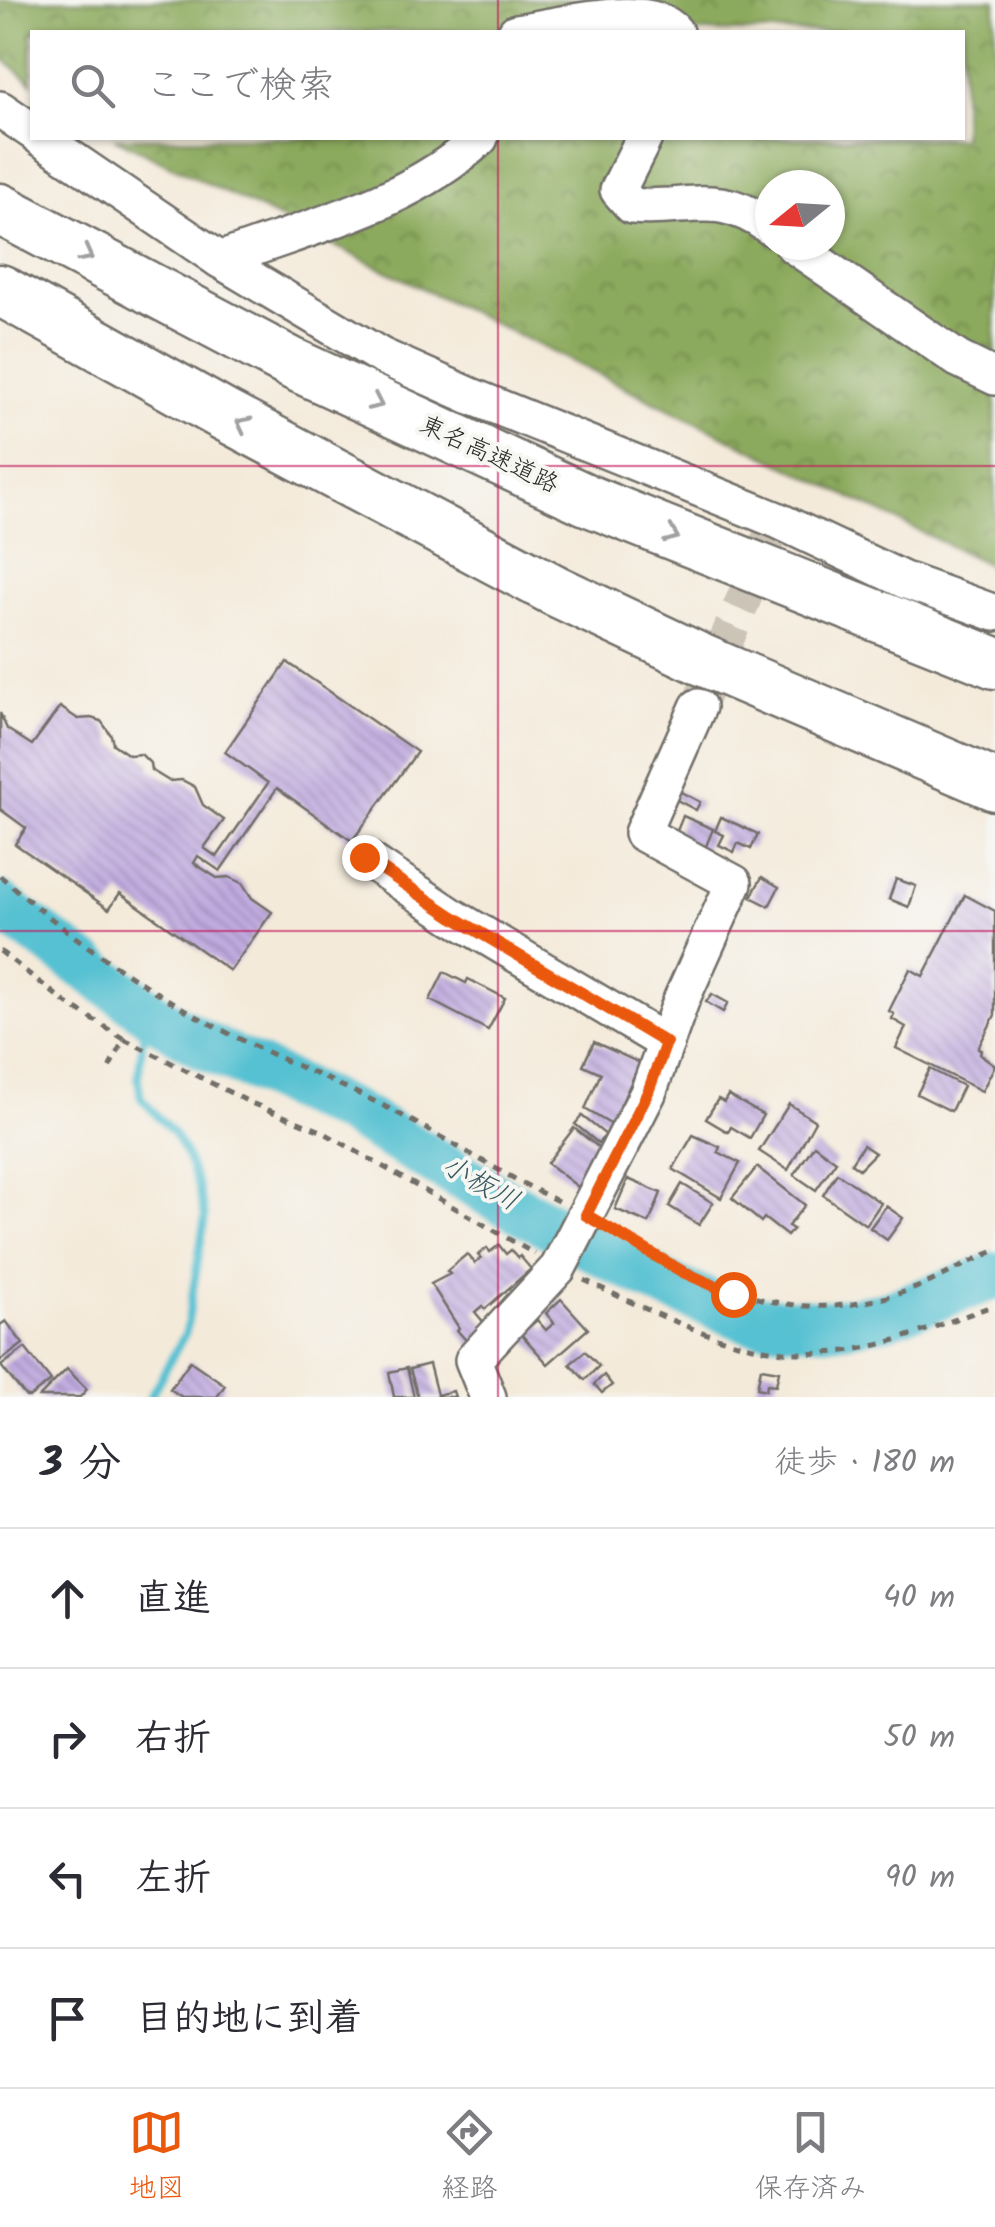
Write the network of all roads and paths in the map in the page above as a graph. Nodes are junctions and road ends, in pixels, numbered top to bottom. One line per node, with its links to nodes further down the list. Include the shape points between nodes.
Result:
1 (529, 30): 2 (street, via 624,15 654,16)
2 (672, 30)
3 (0, 109): 4 (street)
4 (30, 130)
5 (45, 140): 10 (street)
6 (477, 140): 10 (street, via 392,197)
7 (643, 140): 9 (street, via 618,190 632,206 730,205)
8 (0, 210): 16 (highway, 東名高速道路, one-way to 16, via 294,364 587,500)
9 (755, 219)
10 (220, 260): 15 (street, via 381,356 904,580)
11 (815, 260): 13 (street)
12 (0, 290): 14 (highway, one-way to 12)
13 (995, 377)
14 (330, 468): 18 (highway, via 713,636); 19 (highway, via 556,591)
15 (995, 612)
16 (995, 663)
17 (698, 707): 24 (street, via 642,832 734,883)
18 (995, 747)
19 (995, 785)
20 (364, 857): 24 (street)
21 (0, 876): 27 (path, via 166,999)
22 (0, 951): 23 (path)
23 (124, 1039): 25 (path); 26 (path)
24 (666, 1043): 27 (street)
25 (151, 1053)
26 (106, 1074)
27 (586, 1215): 28 (path, via 683,1272 733,1294 779,1304 872,1302); 29 (street, via 558,1268 473,1360)
28 (995, 1251)
29 (488, 1397)

